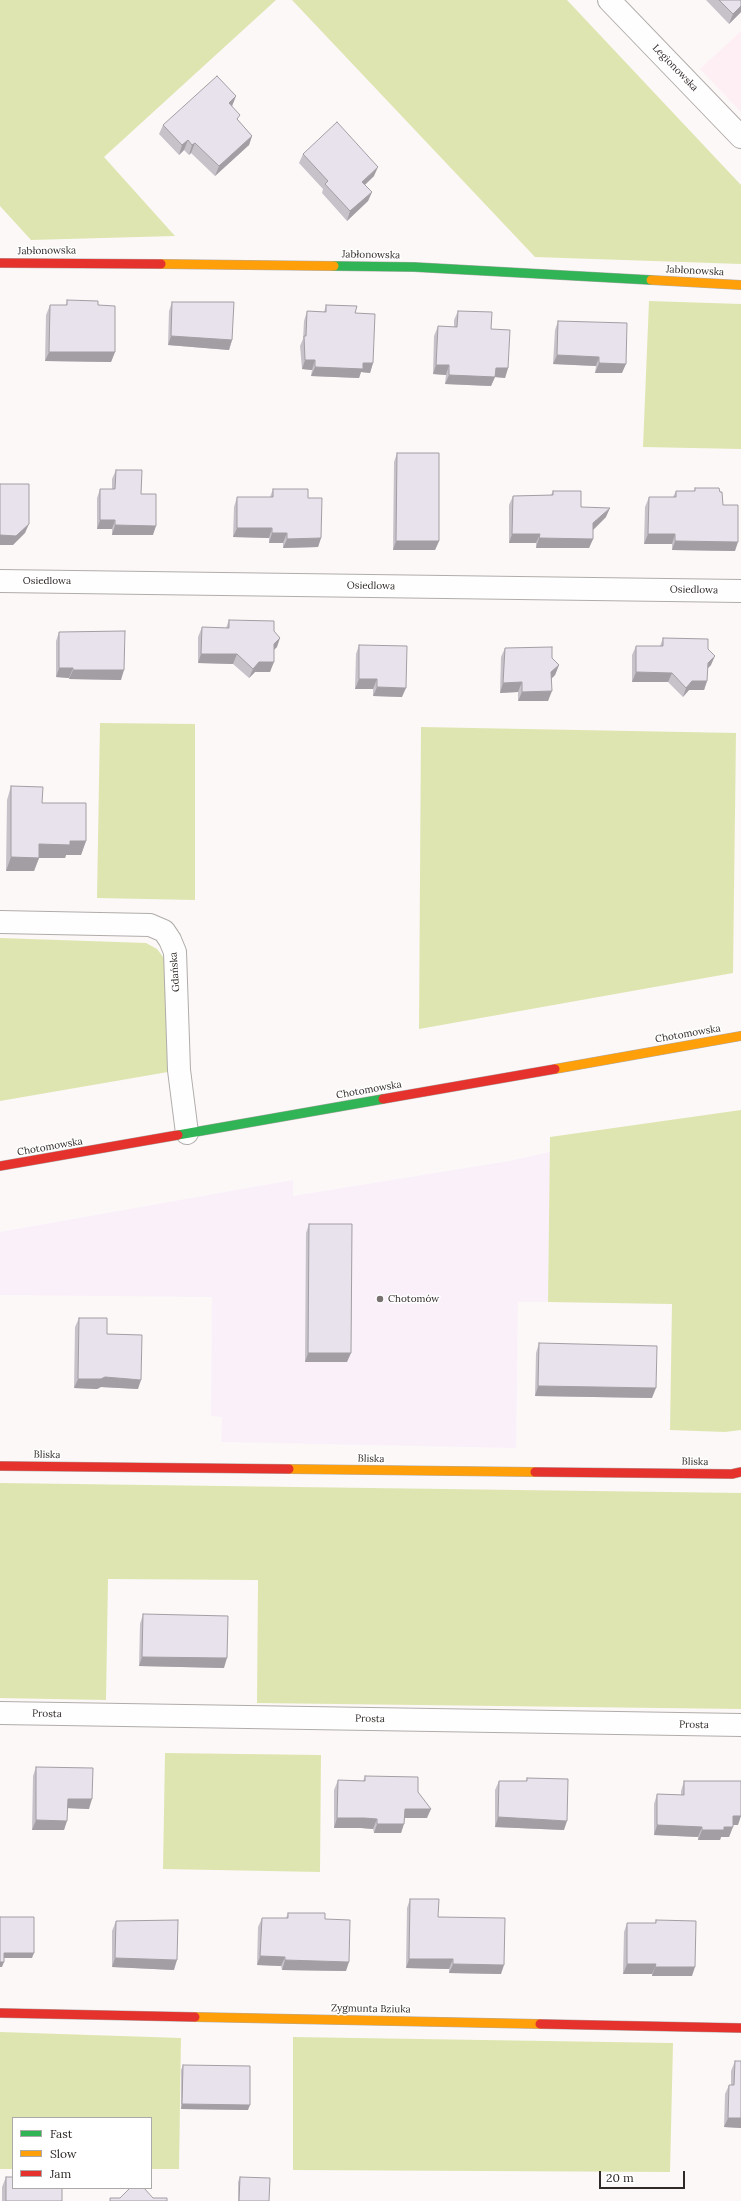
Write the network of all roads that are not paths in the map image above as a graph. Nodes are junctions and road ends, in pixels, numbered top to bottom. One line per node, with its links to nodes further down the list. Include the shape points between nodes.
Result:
1 (609, 0): 2 (street, Legionowska)
2 (741, 137)
3 (0, 263): 4 (street, Jabłonowska, via 414,266)
4 (741, 285)
5 (0, 581): 6 (street, Osiedlowa)
6 (741, 591)
7 (0, 922): 9 (street, Gdańska, via 150,925 164,931 175,952 179,1070)
8 (741, 1036): 9 (street, Chotomowska)
9 (187, 1133): 10 (street, Chotomowska)
10 (0, 1166)
11 (0, 1466): 12 (street, Bliska, via 732,1474)
12 (741, 1472)
13 (0, 1713): 14 (street, Prosta)
14 (741, 1725)
15 (0, 2013): 16 (street, Zygmunta Bziuka)
16 (741, 2028)

